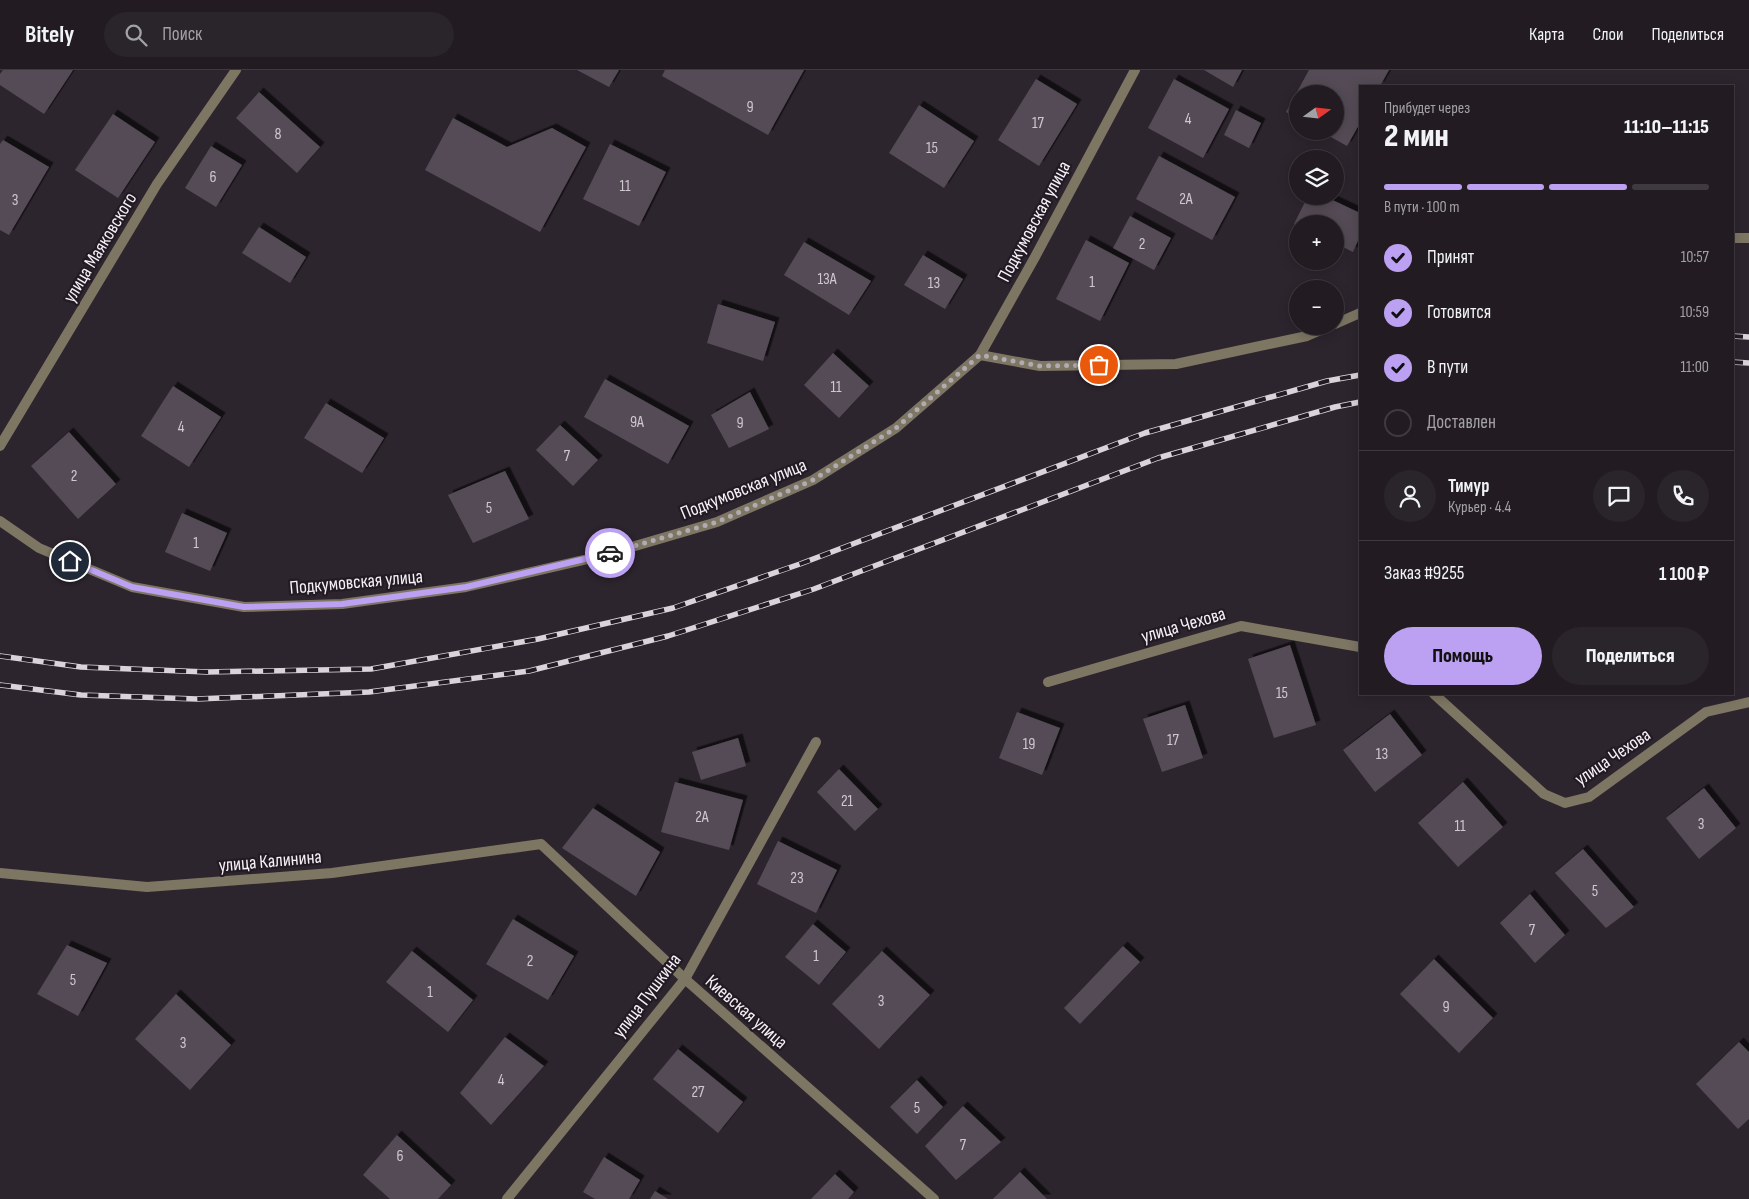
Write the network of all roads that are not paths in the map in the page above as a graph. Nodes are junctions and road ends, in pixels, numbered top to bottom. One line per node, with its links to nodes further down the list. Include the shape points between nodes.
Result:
1 (236, 70): 9 (street, улица Маяковского, via 158,184)
2 (1135, 70): 8 (street, Подкумовская улица)
3 (1734, 238): 4 (street)
4 (1749, 238)
5 (1359, 313): 6 (street)
6 (1344, 320)
7 (1309, 335): 8 (street, via 1176,364 1040,366)
8 (980, 355): 10 (street, Подкумовская улица, via 896,428 813,480 717,522 601,556 466,587 342,604 244,607 132,587 39,548)
9 (0, 446)
10 (0, 521)
11 (1359, 647): 12 (street, улица Чехова, via 1241,626)
12 (1048, 682)
13 (1435, 695): 14 (street, улица Чехова, via 1544,794 1565,803 1590,797 1706,712)
14 (1749, 702)
15 (816, 742): 18 (street, улица Пушкина)
16 (541, 844): 17 (street, улица Калинина, via 332,872 146,887); 18 (street, Киевская улица)
17 (0, 873)
18 (685, 979): 19 (street, улица Пушкина); 20 (street, Киевская улица)
19 (507, 1199)
20 (934, 1199)

